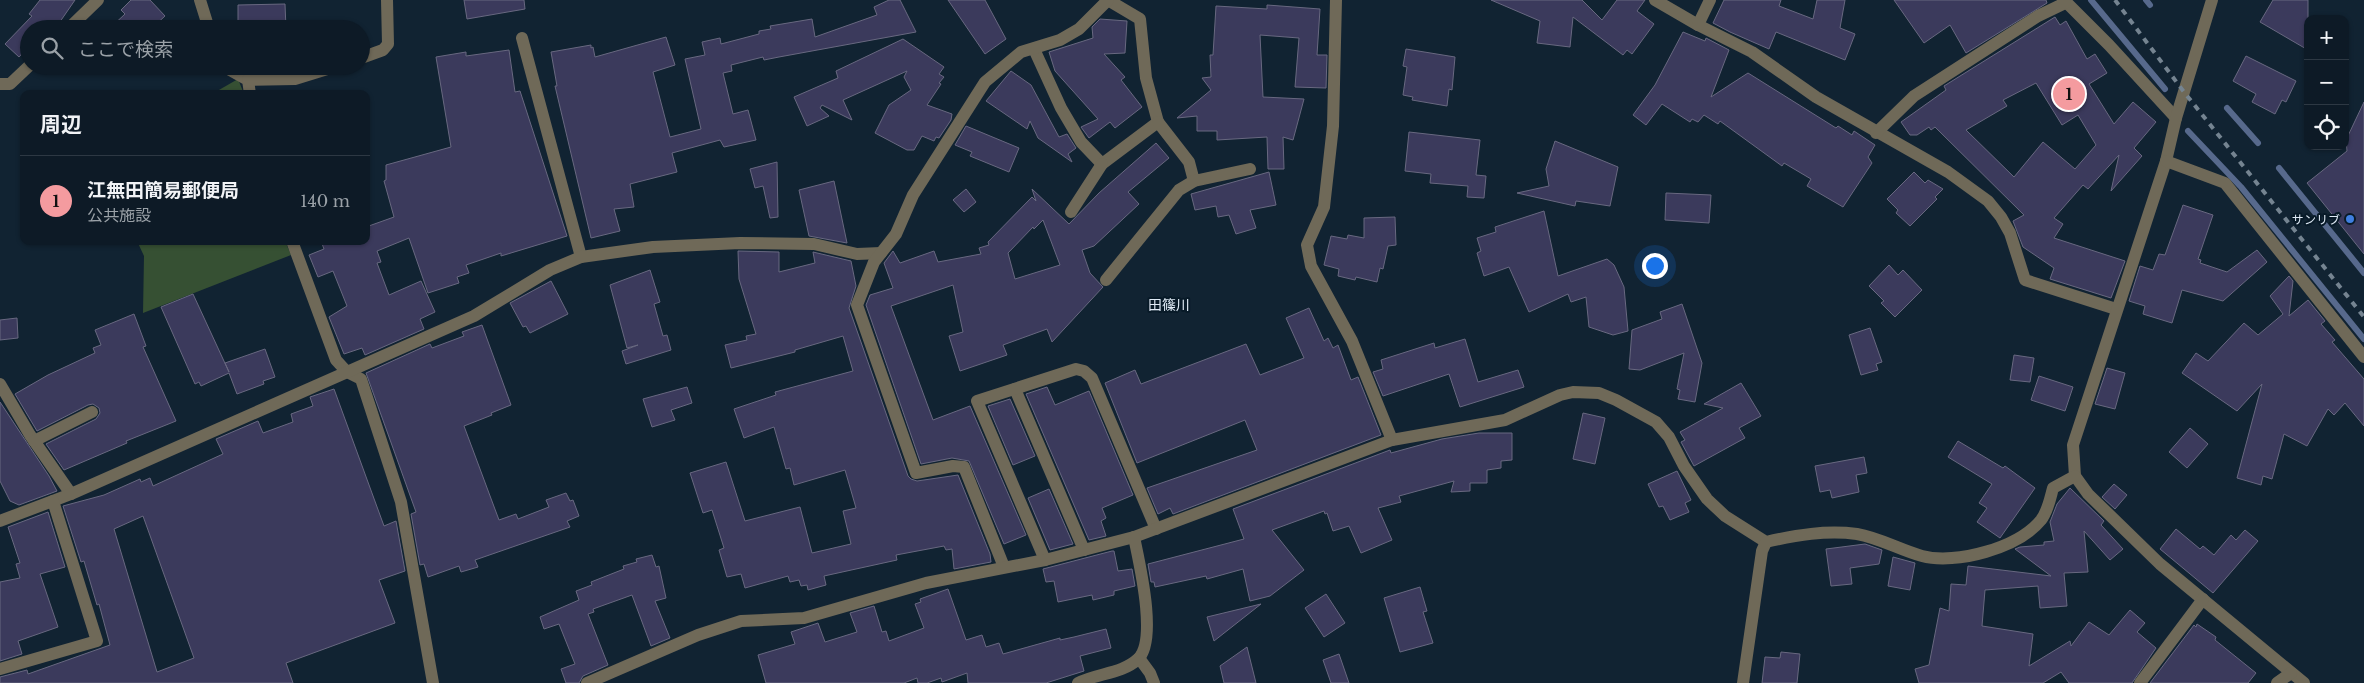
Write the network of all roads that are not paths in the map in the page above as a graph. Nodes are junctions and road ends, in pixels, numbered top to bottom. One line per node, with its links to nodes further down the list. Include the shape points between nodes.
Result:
1 (98, 0): 10 (street)
2 (200, 0): 11 (street)
3 (387, 0): 15 (street, via 388,44 384,50)
4 (1108, 0): 14 (street, via 1080,29); 23 (street, via 1140,19 1146,78)
5 (1336, 0): 41 (street, via 1333,126 1324,207 1307,246 1311,266 1352,341)
6 (1655, 0): 12 (street)
7 (1710, 0): 12 (street)
8 (2212, 0): 22 (street)
9 (2064, 2): 22 (street, via 2109,45); 24 (street, via 1914,96)
10 (77, 20)
11 (206, 20)
12 (1698, 25): 24 (street, via 1752,52 1816,97)
13 (522, 38): 32 (street)
14 (1034, 49): 26 (street, via 1061,108 1081,142); 31 (street, via 1013,58 985,82 913,196 896,234)
15 (370, 55)
16 (20, 75): 20 (street, via 10,84)
17 (239, 75): 19 (street)
18 (309, 75): 19 (street, via 296,79)
19 (248, 80): 21 (street)
20 (0, 84)
21 (249, 90)
22 (2176, 118): 25 (street)
23 (1158, 122): 26 (street); 28 (street, via 1189,162)
24 (1876, 132): 34 (street, via 1948,172 1988,201 2010,233 2026,280)
25 (2166, 161): 34 (street); 35 (street, via 2225,183)
26 (1102, 164): 29 (street)
27 (1250, 169): 28 (street)
28 (1194, 182): 33 (street, via 1179,190)
29 (1071, 212)
30 (293, 245): 36 (street, via 336,360)
31 (881, 253): 32 (street, via 857,254 814,244 740,243 653,246); 51 (street, via 874,262 857,305 916,473 964,467)
32 (581, 257): 36 (street, via 550,270 474,316)
33 (1106, 280)
34 (2116, 309): 42 (street, via 2073,445)
35 (2364, 357)
36 (347, 372): 43 (street); 56 (street, via 361,379 401,502)
37 (0, 384): 40 (street)
38 (1015, 389): 46 (street, via 1076,368 1092,378); 49 (street); 50 (street, via 977,401)
39 (92, 412): 40 (street)
40 (34, 440): 43 (street)
41 (1392, 440): 46 (street); 48 (street, via 1505,420 1560,395 1586,391 1599,393 1656,422 1669,437 1707,499 1726,516)
42 (2075, 476): 48 (street, via 2053,488 2042,518 2030,531 1997,548 1958,558 1921,556 1870,537 1838,532 1798,535); 52 (street, via 2088,494 2160,564)
43 (71, 494): 44 (street)
44 (53, 501): 45 (street); 54 (street, via 97,641)
45 (2, 516)
46 (1156, 529): 47 (street)
47 (1134, 537): 49 (street); 53 (street, via 1143,578 1146,627 1145,648)
48 (1766, 542): 60 (street)
49 (1084, 550): 50 (street)
50 (1045, 560): 51 (street)
51 (1004, 568): 57 (street, via 926,583 804,618 741,621 690,638)
52 (2203, 599): 55 (street); 61 (street)
53 (1139, 658): 58 (street, via 1112,673); 59 (street)
54 (0, 669)
55 (2291, 673): 62 (street); 63 (street)
56 (433, 683)
57 (587, 683)
58 (1078, 683)
59 (1154, 683)
60 (1742, 683)
61 (2140, 683)
62 (2277, 683)
63 (2304, 683)

